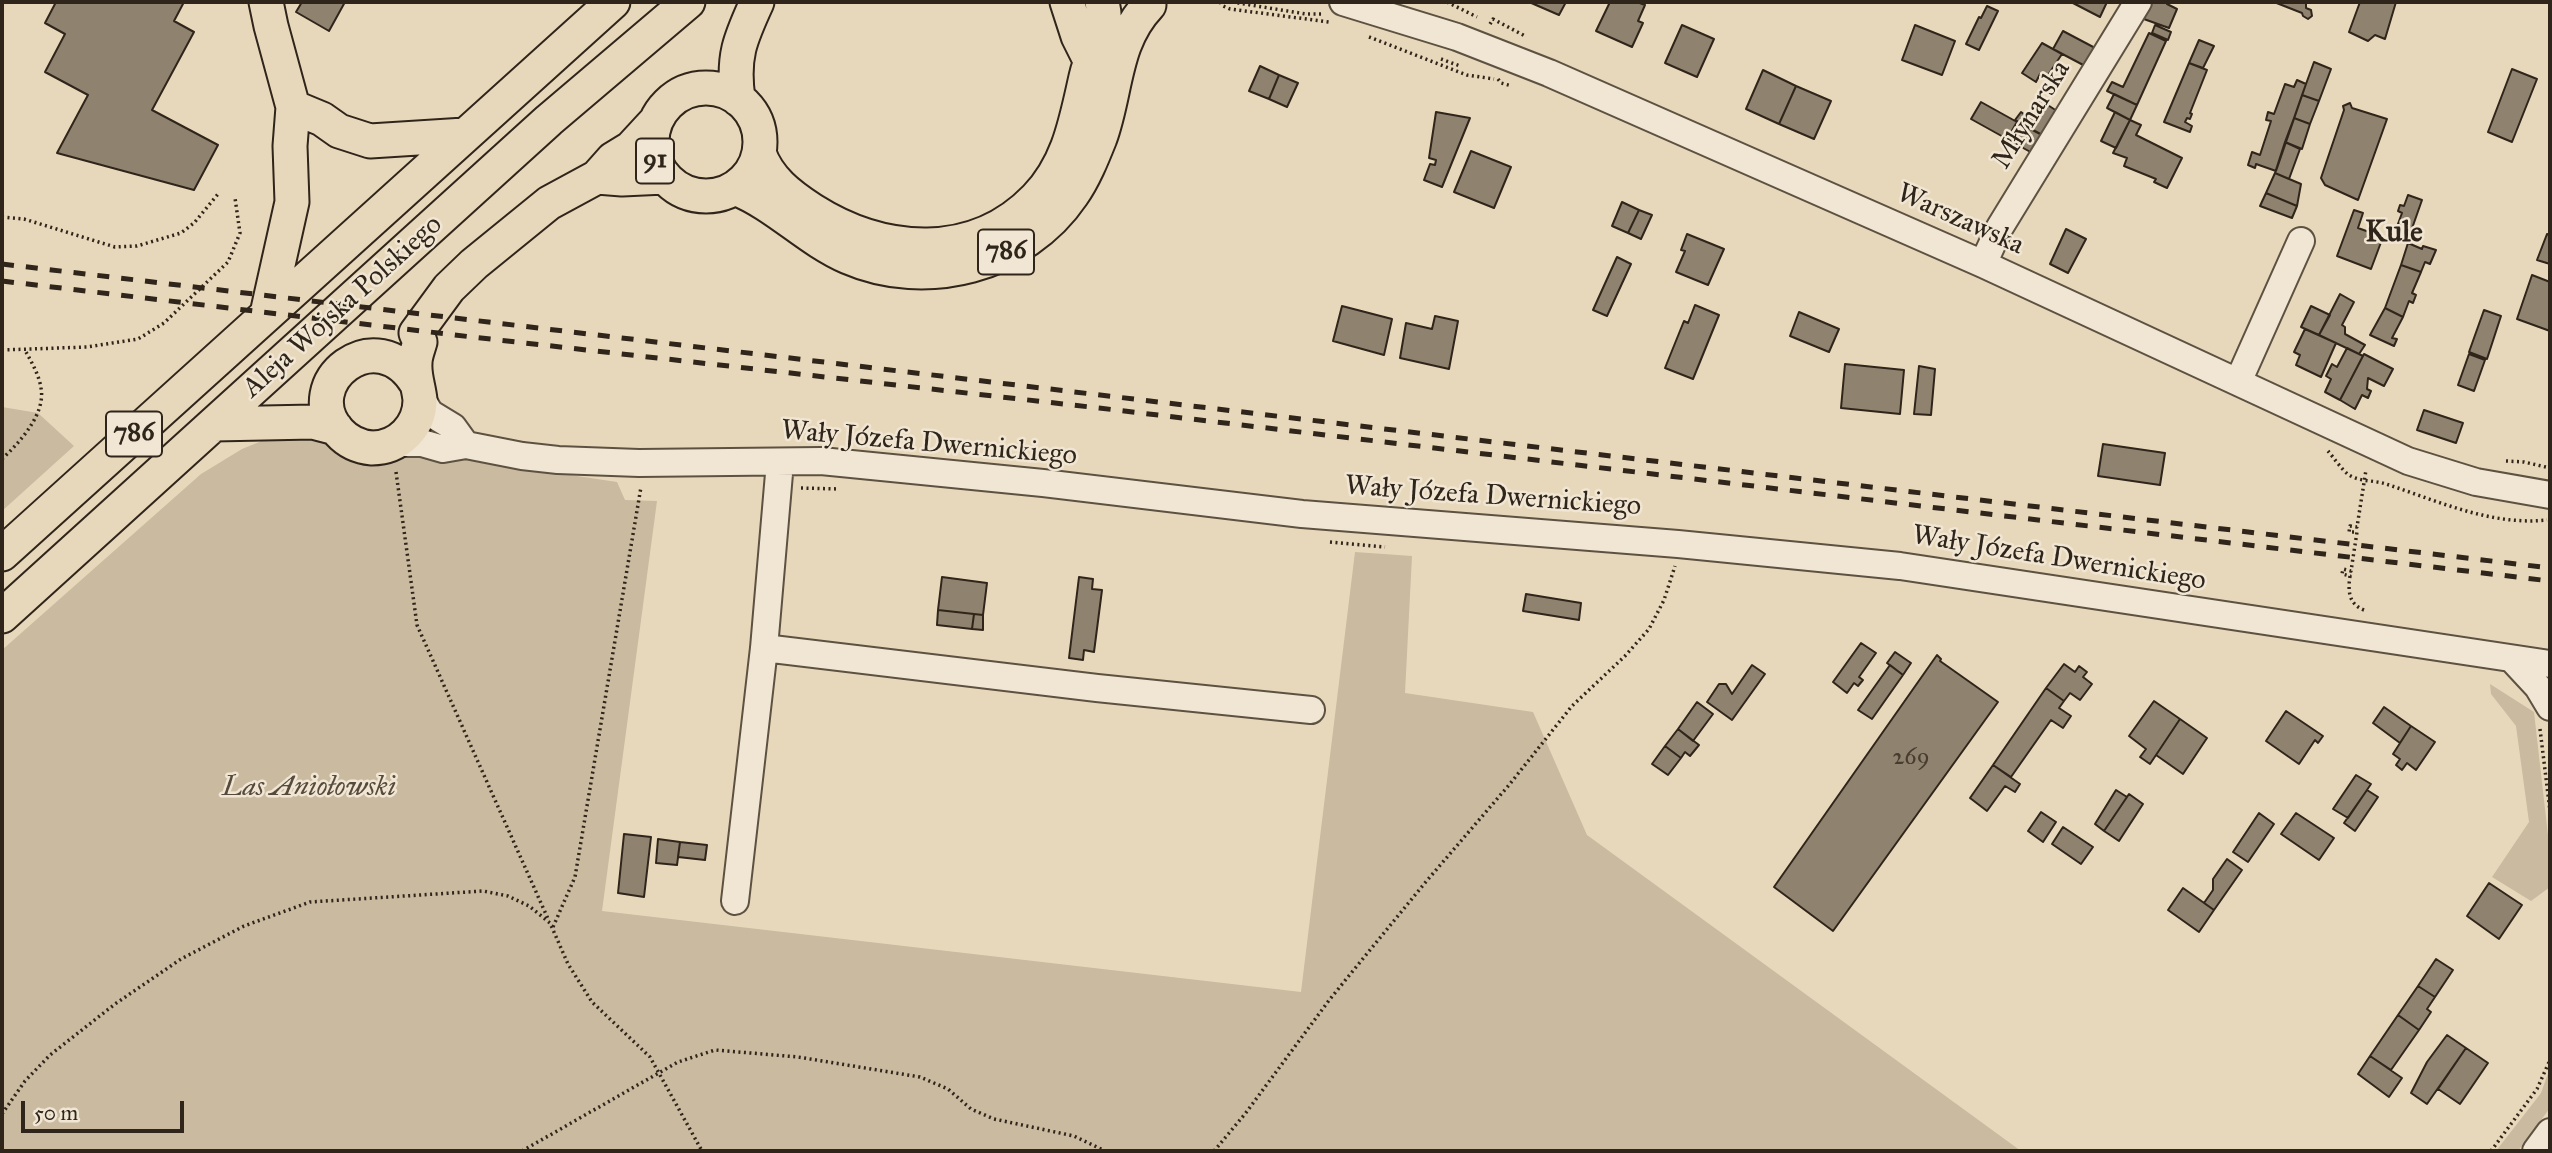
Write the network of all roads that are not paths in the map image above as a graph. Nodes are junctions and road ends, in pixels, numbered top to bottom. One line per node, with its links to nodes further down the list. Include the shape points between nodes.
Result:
1 (266, 2): 13 (main road)
2 (613, 2): 15 (main road, Aleja Wojska Polskiego)
3 (688, 2): 27 (main road, Aleja Wojska Polskiego, via 549,120)
4 (757, 2): 12 (main road, via 739,41 734,73)
5 (1067, 2): 11 (main road)
6 (1102, 2): 11 (main road, via 1103,37)
7 (1114, 2): 9 (main road, via 1132,6)
8 (2138, 2): 21 (street, Młynarska, via 2000,227)
9 (1152, 3): 19 (main road, 786, via 1130,27 1101,133 1072,196 1025,241 1003,254 935,273 878,267 816,239 767,204)
10 (1336, 14): 21 (street, Warszawska, via 1457,37)
11 (1090, 60): 16 (main road, via 1071,142 1055,174 1016,215 957,242 896,244 829,221 781,187 764,168)
12 (738, 99): 14 (main road, 91, via 719,89 688,90 663,108); 16 (main road, via 753,114)
13 (293, 107): 15 (main road, via 370,141); 22 (main road, via 292,202)
14 (655, 122): 17 (main road); 18 (main road, 91, via 652,151)
15 (465, 135): 22 (main road, Aleja Wojska Polskiego)
16 (759, 153): 19 (main road, via 754,167)
17 (597, 177): 18 (main road); 23 (main road, via 550,203 474,264 449,288)
18 (665, 177): 19 (main road, 91, via 690,194 706,196)
19 (735, 188)
20 (2301, 241): 25 (street)
21 (1983, 264): 25 (street, Warszawska)
22 (267, 314): 33 (main road, Aleja Wojska Polskiego / 786)
23 (416, 333): 24 (main road, via 406,332); 26 (main road, via 420,342 414,361)
24 (379, 355): 26 (main road, via 402,365); 28 (main road, via 356,359 331,383 327,406)
25 (2238, 382): 32 (street, Warszawska, via 2430,469)
26 (418, 390): 29 (main road, via 417,418); 30 (street, via 430,413 453,427)
27 (214, 424): 28 (main road, via 313,422); 34 (main road, Aleja Wojska Polskiego / 786)
28 (335, 428): 29 (main road, via 362,446)
29 (394, 443): 30 (street, Wały Józefa Dwernickiego, via 443,449)
30 (467, 445): 31 (street, Wały Józefa Dwernickiego, via 558,460)
31 (779, 474): 35 (street); 36 (street, Wały Józefa Dwernickiego, via 821,461 1676,556 1900,566)
32 (2550, 495)
33 (2, 554)
34 (2, 616)
35 (764, 648): 38 (street); 40 (street)
36 (2512, 659): 37 (street, Wały Józefa Dwernickiego); 39 (street, via 2538,687)
37 (2550, 664)
38 (1311, 710)
39 (2545, 716)
40 (735, 901)
41 (2550, 1132): 42 (street)
42 (2536, 1151)

